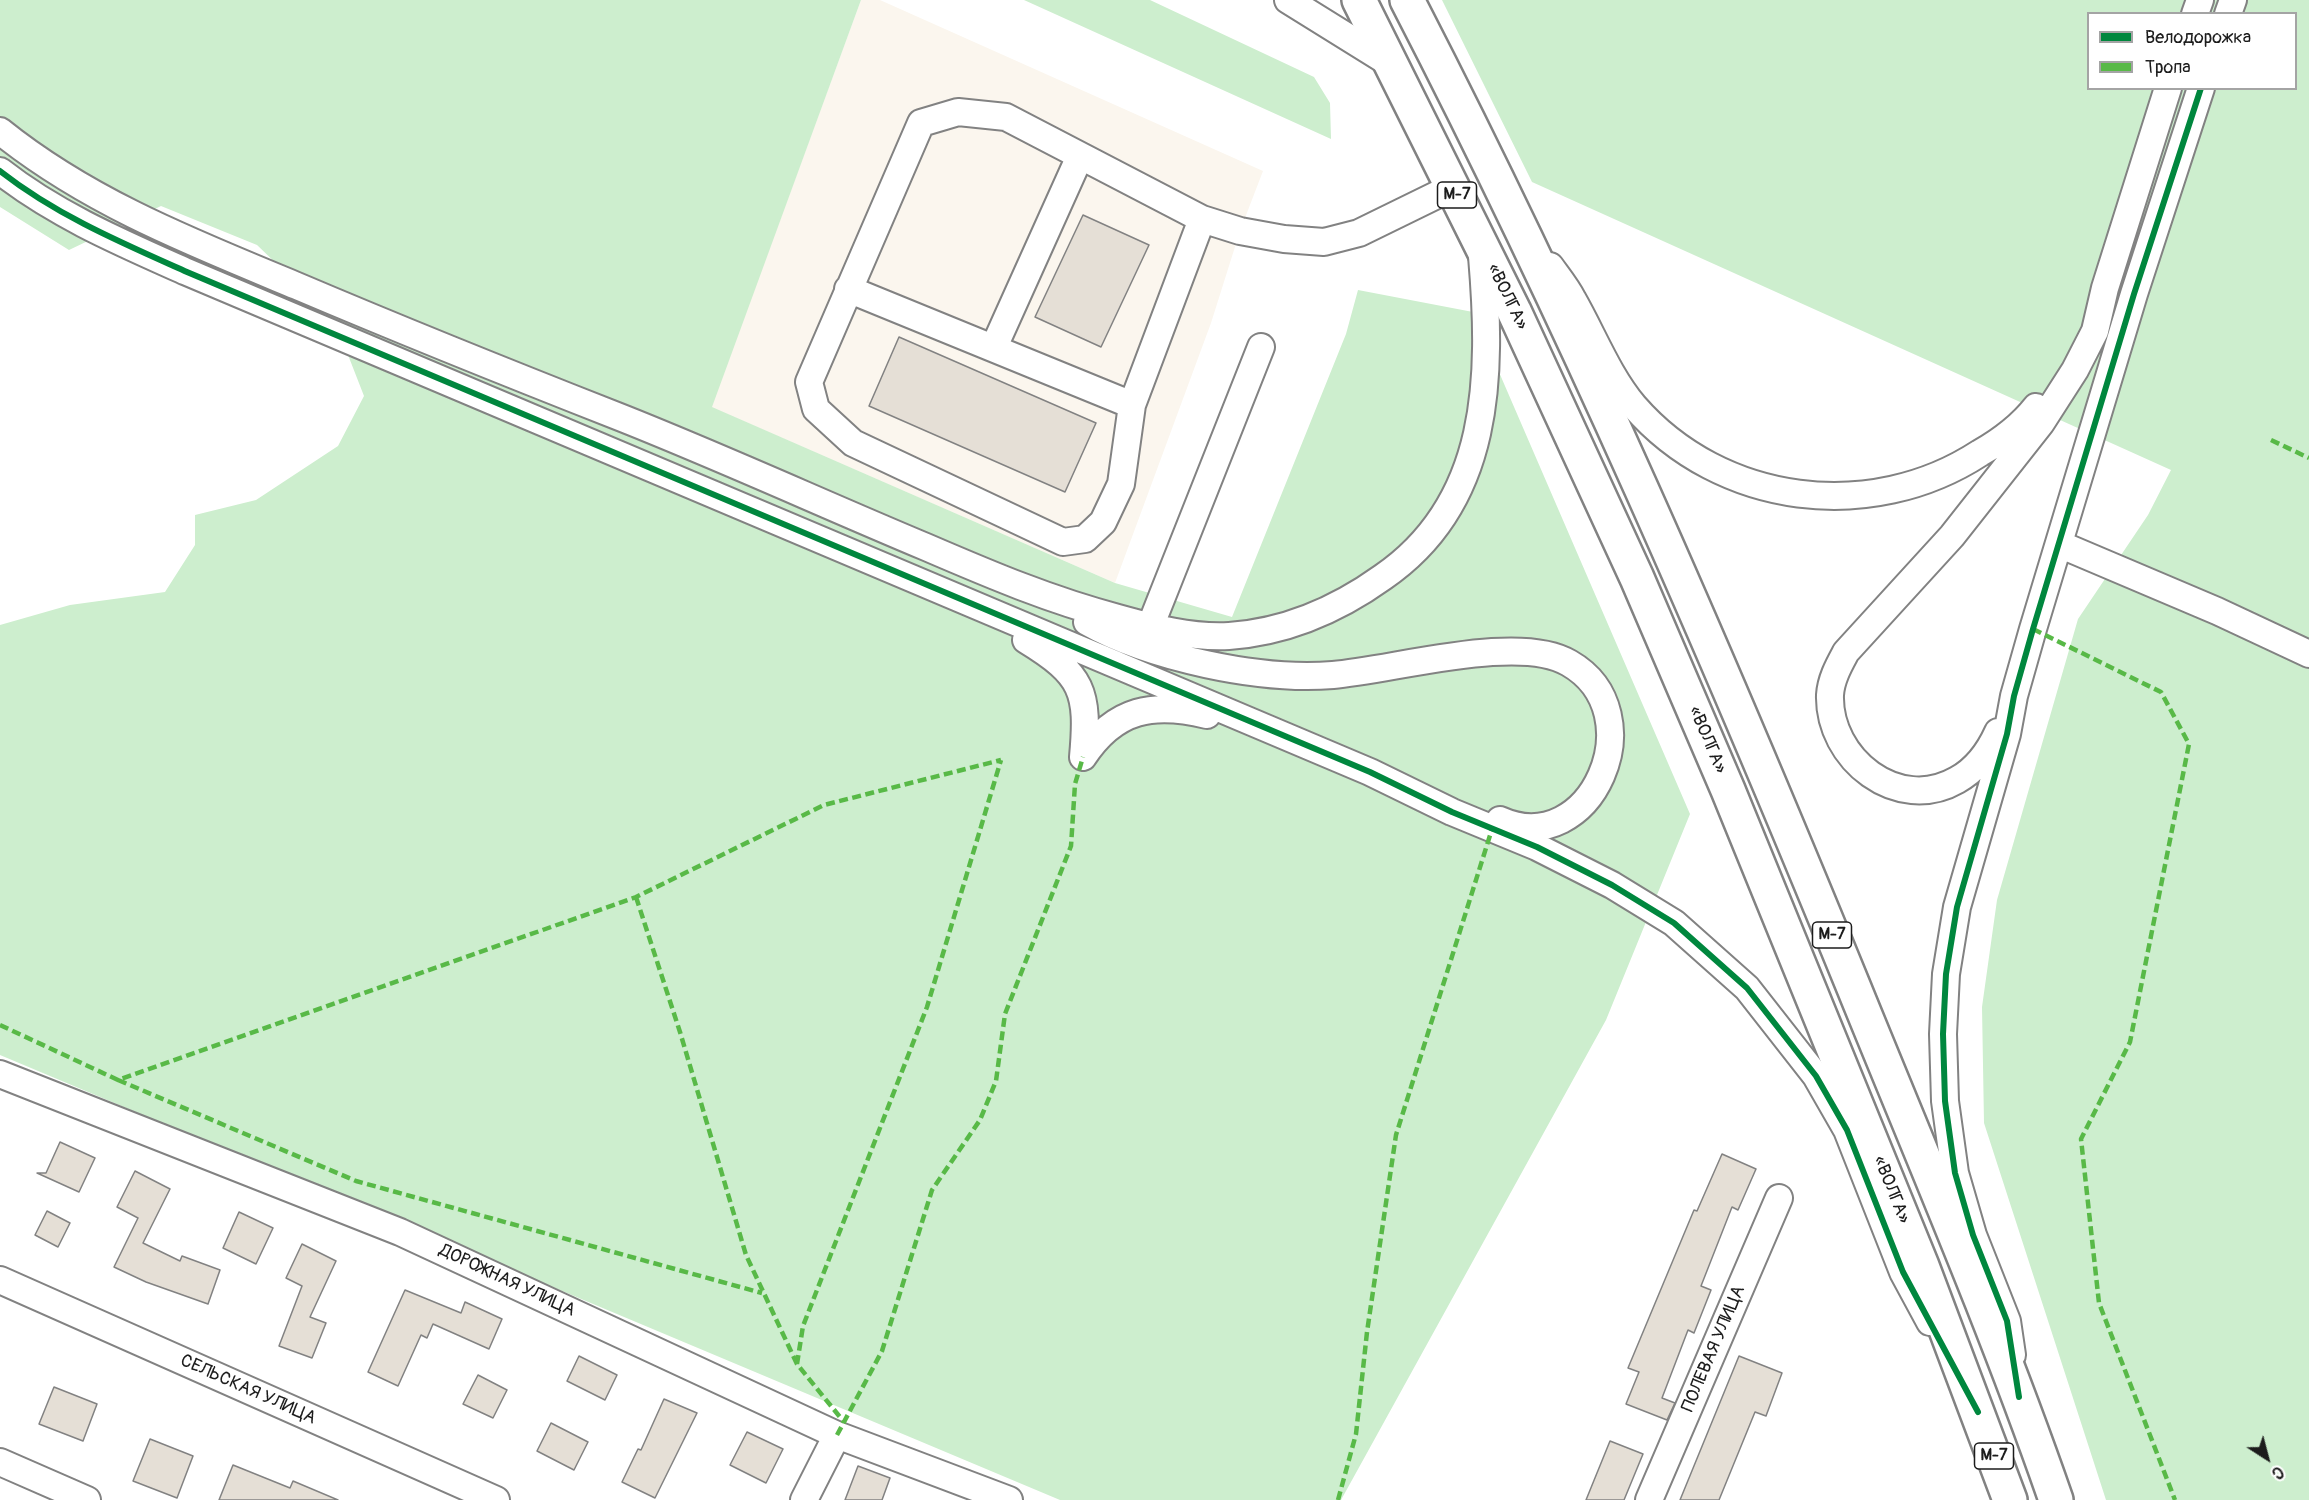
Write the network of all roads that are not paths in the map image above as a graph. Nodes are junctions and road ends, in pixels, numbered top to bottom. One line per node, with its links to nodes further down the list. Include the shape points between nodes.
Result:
1 (1288, 0): 5 (street)
2 (1359, 0): 5 (highway, «ВОЛГА» / М-7)
3 (1407, 0): 6 (highway, М-7)
4 (1420, 0): 6 (street)
5 (1391, 64): 12 (highway, «ВОЛГА» / М-7)
6 (1453, 89): 14 (highway, М-7)
7 (2167, 90): 16 (street)
8 (2200, 90): 21 (street)
9 (0, 131): 23 (street, via 33,158 109,204 201,247 619,417)
10 (1080, 156): 13 (street); 17 (street, via 1006,117 958,112 921,123); 18 (street)
11 (0, 171): 22 (street, via 94,230 187,272)
12 (1453, 187): 13 (street, via 1359,233 1324,242 1240,231); 15 (highway, «ВОЛГА» / М-7)
13 (1202, 219): 20 (street)
14 (1517, 221): 16 (street, via 1572,297 1616,382 1669,439 1732,476 1784,491 1820,496 1856,497 1901,489 1935,478 1992,446 2031,412 2051,388); 32 (highway, М-7, via 1675,560 1752,739)
15 (1481, 247): 24 (street, via 1486,306 1483,412 1464,480 1428,538 1401,565 1321,615 1266,631 1227,636 1191,635); 33 (highway, «ВОЛГА» / М-7, via 1514,311 1679,675)
16 (2105, 288): 26 (street, via 2095,332 2062,392 1952,536 1846,652 1830,693 1838,737 1858,766 1893,787 1917,790 1938,788 1976,766 1989,750)
17 (848, 289): 18 (street); 20 (street, via 808,382 816,409 853,443 1063,542 1085,539 1103,522 1121,484)
18 (994, 347): 20 (street)
19 (1261, 347): 24 (street)
20 (1132, 405)
21 (2058, 544): 25 (street, via 2217,610); 26 (street)
22 (940, 590): 27 (street); 27 (street, via 1055,658 1069,671 1085,705 1083,757 1095,738 1111,725 1153,708 1178,708)
23 (1039, 595): 24 (street); 28 (street, via 1104,632 1184,659 1241,671 1332,675 1512,650 1545,652 1570,663 1588,678 1610,716 1612,741 1607,765 1594,791 1577,810 1533,827 1505,823)
24 (1150, 627)
25 (2309, 654)
26 (2014, 696): 32 (street, via 2007,734 1957,907 1946,974 1943,1034 1945,1101 1955,1173 1973,1235 2007,1321)
27 (1271, 730): 28 (street)
28 (1370, 772): 33 (street, via 1612,885 1674,923 1747,988 1816,1076 1847,1130 1904,1272)
29 (0, 1074): 34 (street, ДОРОЖНАЯ УЛИЦА, via 400,1232)
30 (1779, 1198): 40 (street, ПОЛЕВАЯ УЛИЦА)
31 (0, 1280): 37 (street, СЕЛЬСКАЯ УЛИЦА)
32 (2019, 1397): 42 (highway, М-7)
33 (1978, 1412): 41 (highway, «ВОЛГА» / М-7)
34 (837, 1435): 38 (street); 39 (street, ДОРОЖНАЯ УЛИЦА)
35 (0, 1462): 36 (street)
36 (87, 1500)
37 (496, 1500)
38 (804, 1500)
39 (1009, 1500)
40 (1649, 1500)
41 (2010, 1500)
42 (2056, 1500)

